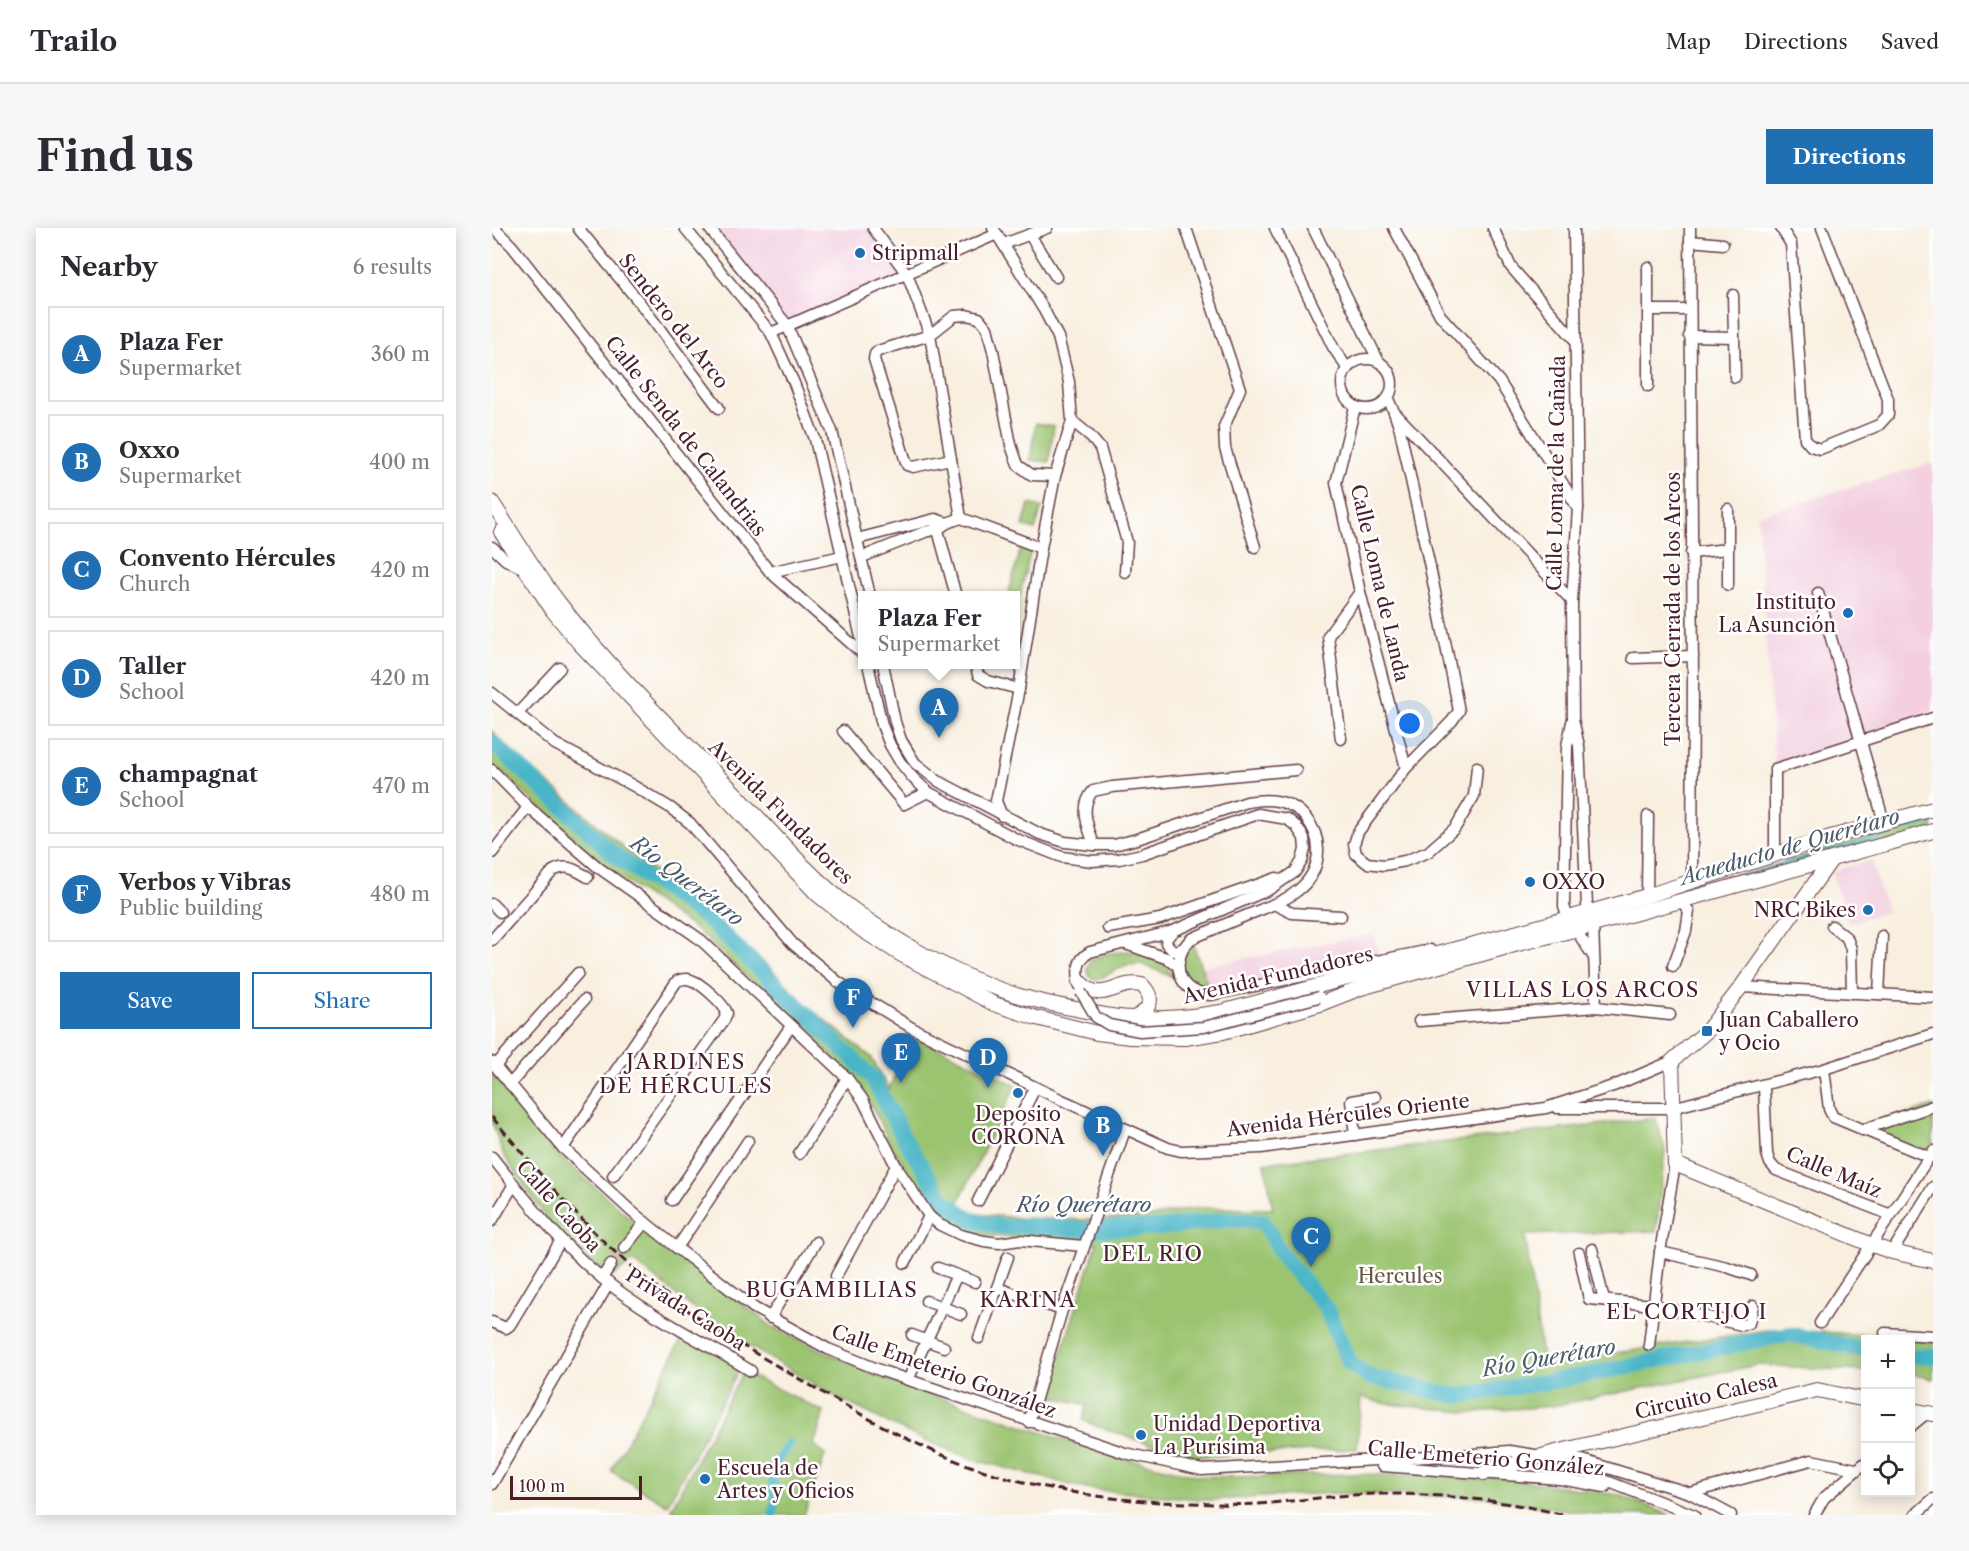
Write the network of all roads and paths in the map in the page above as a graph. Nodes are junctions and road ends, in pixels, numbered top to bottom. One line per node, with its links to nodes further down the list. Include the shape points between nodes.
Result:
1 (494, 228): 59 (street, Calle Senda de Calandrias)
2 (578, 228): 39 (street, Sendero del Arco)
3 (685, 228): 28 (street)
4 (709, 228): 27 (street)
5 (873, 228): 22 (street)
6 (1047, 228): 17 (street)
7 (1186, 228): 52 (street, via 1240,389 1224,427 1226,448)
8 (1275, 228): 34 (street)
9 (1313, 228): 33 (street)
10 (1394, 228): 45 (street, via 1440,315 1499,381)
11 (1493, 228): 32 (street, via 1511,267)
12 (1574, 228): 32 (street, Calle Loma de la Cañada)
13 (1690, 228): 18 (street, Tercera Cerrada de los Arcos)
14 (1781, 228): 15 (street, via 1791,244 1805,439 1820,450 1879,425 1888,415 1888,399)
15 (1822, 228)
16 (995, 231): 19 (street); 22 (street)
17 (1030, 235): 19 (street); 23 (street)
18 (1690, 241): 20 (street); 26 (street, Tercera Cerrada de los Arcos)
19 (1004, 244): 41 (street, via 1058,338 1069,382)
20 (1723, 244)
21 (1648, 267): 25 (street)
22 (907, 274): 27 (street); 29 (street)
23 (1056, 277)
24 (1733, 295): 31 (street)
25 (1649, 309): 26 (street); 36 (street)
26 (1689, 310): 30 (street, Tercera Cerrada de los Arcos)
27 (787, 325): 28 (street); 50 (street, via 832,431)
28 (771, 333): 56 (street, via 815,439)
29 (930, 335): 42 (street); 42 (street, via 878,351 874,359 907,465); 43 (street, via 954,316 979,318 987,328 1018,465 1032,475)
30 (1689, 336): 31 (street); 55 (street, Tercera Cerrada de los Arcos)
31 (1733, 337): 35 (street)
32 (1575, 340): 45 (street, Calle Loma de la Cañada)
33 (1379, 362): 34 (street, via 1356,361); 37 (street, via 1390,374 1392,391)
34 (1347, 368): 38 (street, via 1342,382 1344,396)
35 (1735, 377)
36 (1648, 386)
37 (1388, 399): 38 (street, via 1367,410); 40 (street)
38 (1355, 407): 64 (street, Calle Loma de Landa, via 1336,483)
39 (719, 408)
40 (1394, 412): 66 (street); 84 (street, via 1459,711)
41 (1072, 421): 43 (street); 60 (street, via 1100,448 1127,542)
42 (951, 459): 48 (street)
43 (1055, 476): 53 (street)
44 (492, 502): 58 (main road, Avenida Fundadores)
45 (1578, 508): 66 (street, Calle Loma de la Cañada)
46 (1728, 509): 54 (street)
47 (492, 518): 58 (main road, Avenida Fundadores)
48 (961, 518): 49 (street); 53 (street)
49 (940, 524): 50 (street); 57 (street); 63 (street)
50 (857, 539): 57 (street)
51 (492, 547): 58 (street, via 506,560)
52 (1255, 547)
53 (1041, 548): 75 (street)
54 (1727, 549): 55 (street); 61 (street)
55 (1691, 553): 69 (street, Tercera Cerrada de los Arcos)
56 (842, 556): 59 (street); 67 (street)
57 (862, 557): 62 (street)
58 (528, 567): 128 (main road, Avenida Fundadores, via 553,611 579,643 818,895 861,930 994,1004 1097,1033 1130,1038 1185,1038 1223,1032); 135 (main road, Avenida Fundadores, via 705,763 796,859 850,907 901,940 983,982 1041,1002)
59 (770, 572): 68 (street, Calle Senda de Calandrias)
60 (1125, 572)
61 (1728, 585)
62 (869, 591)
63 (955, 591)
64 (1360, 592): 81 (street, via 1328,636); 84 (street, Calle Loma de Landa)
65 (1818, 593): 82 (street)
66 (1572, 601): 79 (street, Calle Loma de la Cañada)
67 (858, 625)
68 (858, 649)
69 (1693, 656): 70 (street); 106 (street, Tercera Cerrada de los Arcos)
70 (1633, 658)
71 (560, 668): 77 (street)
72 (869, 669): 87 (street, via 890,744 900,762)
73 (884, 669): 89 (street, via 895,722 915,763 938,781)
74 (976, 669): 75 (street, via 978,675 988,681)
75 (1019, 689): 91 (street, via 996,801)
76 (494, 699): 77 (street, Avenida Hércules Oriente)
77 (518, 713): 145 (street, Avenida Hércules Oriente, via 555,744 632,785 690,823 793,944 838,982 912,1028)
78 (1933, 718): 82 (street)
79 (1573, 719): 111 (street, Calle Loma de la Cañada, via 1579,746); 113 (street, Calle Loma de la Cañada, via 1567,746 1564,906)
80 (843, 731): 87 (street, via 904,804)
81 (1341, 739)
82 (1860, 742): 93 (street); 102 (street, via 1775,769)
83 (1477, 766): 84 (street, via 1474,796 1455,828 1428,852 1384,865 1367,862 1356,854 1358,832)
84 (1406, 768)
85 (492, 770): 88 (street)
86 (1296, 770): 100 (street, via 1093,791 1086,801 1085,813)
87 (928, 792): 94 (street)
88 (528, 807): 101 (street); 137 (street, via 599,868 701,940)
89 (990, 808): 91 (street); 94 (street, via 996,818 993,823)
90 (1933, 808): 93 (main road, Avenida Fundadores)
91 (1002, 815): 95 (street); 96 (street)
92 (1648, 816): 107 (street)
93 (1884, 822): 98 (main road, Avenida Fundadores)
94 (986, 823): 99 (street)
95 (1023, 825): 96 (street, via 1011,824); 100 (street, via 1065,842)
96 (1008, 829): 99 (street)
97 (1933, 831): 103 (main road)
98 (1827, 838): 102 (main road, Avenida Fundadores); 103 (main road)
99 (1016, 839): 104 (street, via 1062,857 1119,859 1258,814 1287,819 1304,838 1302,861)
100 (1094, 845): 109 (street, via 1114,845 1247,802 1275,800 1305,816 1315,831 1319,848 1317,865 1309,880)
101 (492, 853)
102 (1775, 855): 106 (main road, Avenida Fundadores)
103 (1831, 860): 108 (main road); 127 (main road)
104 (1294, 872): 115 (street, via 1160,919); 116 (street, via 1268,890)
105 (588, 876): 119 (street, via 561,866)
106 (1692, 881): 107 (main road, Avenida Fundadores)
107 (1645, 896): 110 (main road); 111 (main road, Avenida Fundadores)
108 (1681, 901): 110 (main road); 124 (street, via 1689,911 1686,931)
109 (1274, 904): 112 (street, via 1292,913); 121 (street, via 1191,939)
110 (1647, 910): 113 (main road)
111 (1590, 911): 113 (main road, Avenida Fundadores); 113 (street, Calle Loma de la Cañada)
112 (1341, 916)
113 (1581, 925): 117 (main road, Avenida Fundadores); 122 (street); 122 (street); 128 (main road, Avenida Fundadores)
114 (1832, 926): 129 (street, via 1846,938 1851,949)
115 (1108, 928)
116 (1173, 931): 120 (street); 121 (street, via 1166,943 1173,951)
117 (1515, 933): 123 (street, via 1211,995 1194,991 1181,980); 135 (main road, Avenida Fundadores, via 1221,1012 1184,1018)
118 (1882, 936): 130 (street)
119 (492, 940)
120 (1125, 943): 123 (street); 126 (street, via 1083,957 1078,968)
121 (1182, 949): 123 (street)
122 (1593, 956): 133 (street)
123 (1178, 966)
124 (1672, 966)
125 (578, 973): 140 (street)
126 (1080, 987): 128 (street, bridge, via 1096,1017 1109,1025 1140,1031 1204,1027); 135 (main road, via 1097,993 1129,984 1142,985 1148,991 1150,1005)
127 (1741, 987): 129 (street); 139 (main road, via 1707,1031)
128 (1361, 988)
129 (1852, 993): 130 (street)
130 (1879, 994): 131 (street)
131 (1933, 997)
132 (584, 1000): 143 (street)
133 (1596, 1006): 134 (street); 136 (street)
134 (1670, 1015)
135 (1134, 1018)
136 (1419, 1021)
137 (791, 1026): 142 (street); 163 (street)
138 (1933, 1034): 141 (street)
139 (1672, 1061): 148 (street); 149 (main road)
140 (494, 1064): 143 (street, Calle Emeterio González)
141 (1824, 1069): 144 (street); 151 (street, via 1833,1117)
142 (847, 1078): 156 (street); 159 (street, via 863,1100)
143 (510, 1084): 154 (street, Calle Emeterio González)
144 (1764, 1086): 149 (street); 165 (street, Calle Maíz, via 1767,1154 1776,1170)
145 (1035, 1088): 150 (street, Avenida Hércules Oriente); 164 (street)
146 (1375, 1097): 152 (street, via 1351,1101)
147 (1933, 1106): 151 (street)
148 (1546, 1108): 149 (street); 152 (street, Avenida Hércules Oriente)
149 (1672, 1108): 158 (main road)
150 (1125, 1130): 152 (street, Avenida Hércules Oriente, via 1181,1151 1261,1148); 171 (street)
151 (1862, 1130): 155 (street)
152 (1355, 1135)
153 (748, 1141): 174 (street)
154 (563, 1148): 160 (street, via 677,981 693,980 725,1006 727,1013); 168 (street, Calle Emeterio González)
155 (1931, 1154): 165 (street)
156 (799, 1155)
157 (492, 1157): 161 (street, Calle Caoba)
158 (1675, 1164): 172 (main road); 176 (street)
159 (896, 1166): 166 (street); 186 (street)
160 (613, 1176)
161 (514, 1185): 167 (street); 169 (street, Calle Caoba)
162 (1933, 1187): 177 (street)
163 (672, 1200)
164 (978, 1201)
165 (1891, 1215): 172 (street)
166 (929, 1216): 171 (street, via 940,1225 984,1241); 181 (street)
167 (492, 1221)
168 (645, 1222): 173 (street); 174 (street, Calle Emeterio González)
169 (561, 1240): 187 (street, Calle Caoba); 199 (street, via 510,1325 506,1328)
170 (816, 1242): 197 (street)
171 (1084, 1244): 195 (street)
172 (1872, 1245): 177 (main road); 198 (street)
173 (624, 1248)
174 (677, 1248): 197 (street, Calle Emeterio González)
175 (1592, 1249): 190 (street)
176 (1660, 1252): 185 (street); 192 (street)
177 (1892, 1252): 180 (main road)
178 (1579, 1253): 190 (street, via 1589,1299)
179 (1008, 1257): 189 (street)
180 (1933, 1261)
181 (905, 1263)
182 (611, 1264): 187 (street)
183 (938, 1268): 184 (street)
184 (957, 1275): 188 (street); 194 (street)
185 (1751, 1275)
186 (836, 1276)
187 (605, 1281): 207 (street, Privada Caoba); 222 (street)
188 (975, 1282)
189 (997, 1288): 195 (street); 203 (street)
190 (1604, 1300): 192 (street)
191 (926, 1301): 194 (street)
192 (1654, 1305): 193 (street, via 1742,1325 1749,1323); 205 (street)
193 (1753, 1306)
194 (943, 1307): 196 (street); 204 (street)
195 (1062, 1310): 212 (street)
196 (961, 1314)
197 (770, 1318): 208 (street, Calle Emeterio González, via 828,1349)
198 (1820, 1323)
199 (497, 1324)
200 (1886, 1333): 202 (street)
201 (912, 1335): 204 (street)
202 (1933, 1336)
203 (980, 1338)
204 (927, 1341): 206 (street); 208 (street)
205 (1649, 1346)
206 (944, 1347)
207 (752, 1371)
208 (908, 1380): 212 (street, Calle Emeterio González)
209 (1861, 1399): 214 (main road, Circuito Calesa, via 1817,1390)
210 (1915, 1411): 211 (main road)
211 (1930, 1414): 213 (street)
212 (1029, 1422): 217 (street, Calle Emeterio González, via 1125,1453 1202,1470)
213 (1915, 1423)
214 (1556, 1452): 216 (main road, Circuito Calesa); 224 (street)
215 (1463, 1455): 216 (street, Calle Emeterio González, via 1509,1451); 217 (street, Calle Emeterio González); 220 (street, via 1458,1462)
216 (1542, 1456): 221 (main road, Circuito Calesa); 223 (street, Calle Emeterio González)
217 (1343, 1462): 220 (street, Calle Emeterio González)
218 (1861, 1466): 219 (street)
219 (1856, 1470): 224 (street, via 1811,1460); 228 (street, via 1824,1498)
220 (1461, 1472): 221 (street, Calle Emeterio González)
221 (1484, 1473): 223 (street, Calle Emeterio González, via 1560,1479)
222 (492, 1484)
223 (1626, 1490): 226 (street, Calle Emeterio González)
224 (1690, 1493): 227 (street)
225 (1933, 1499): 229 (street)
226 (1694, 1515)
227 (1731, 1515)
228 (1814, 1515)
229 (1915, 1515)

